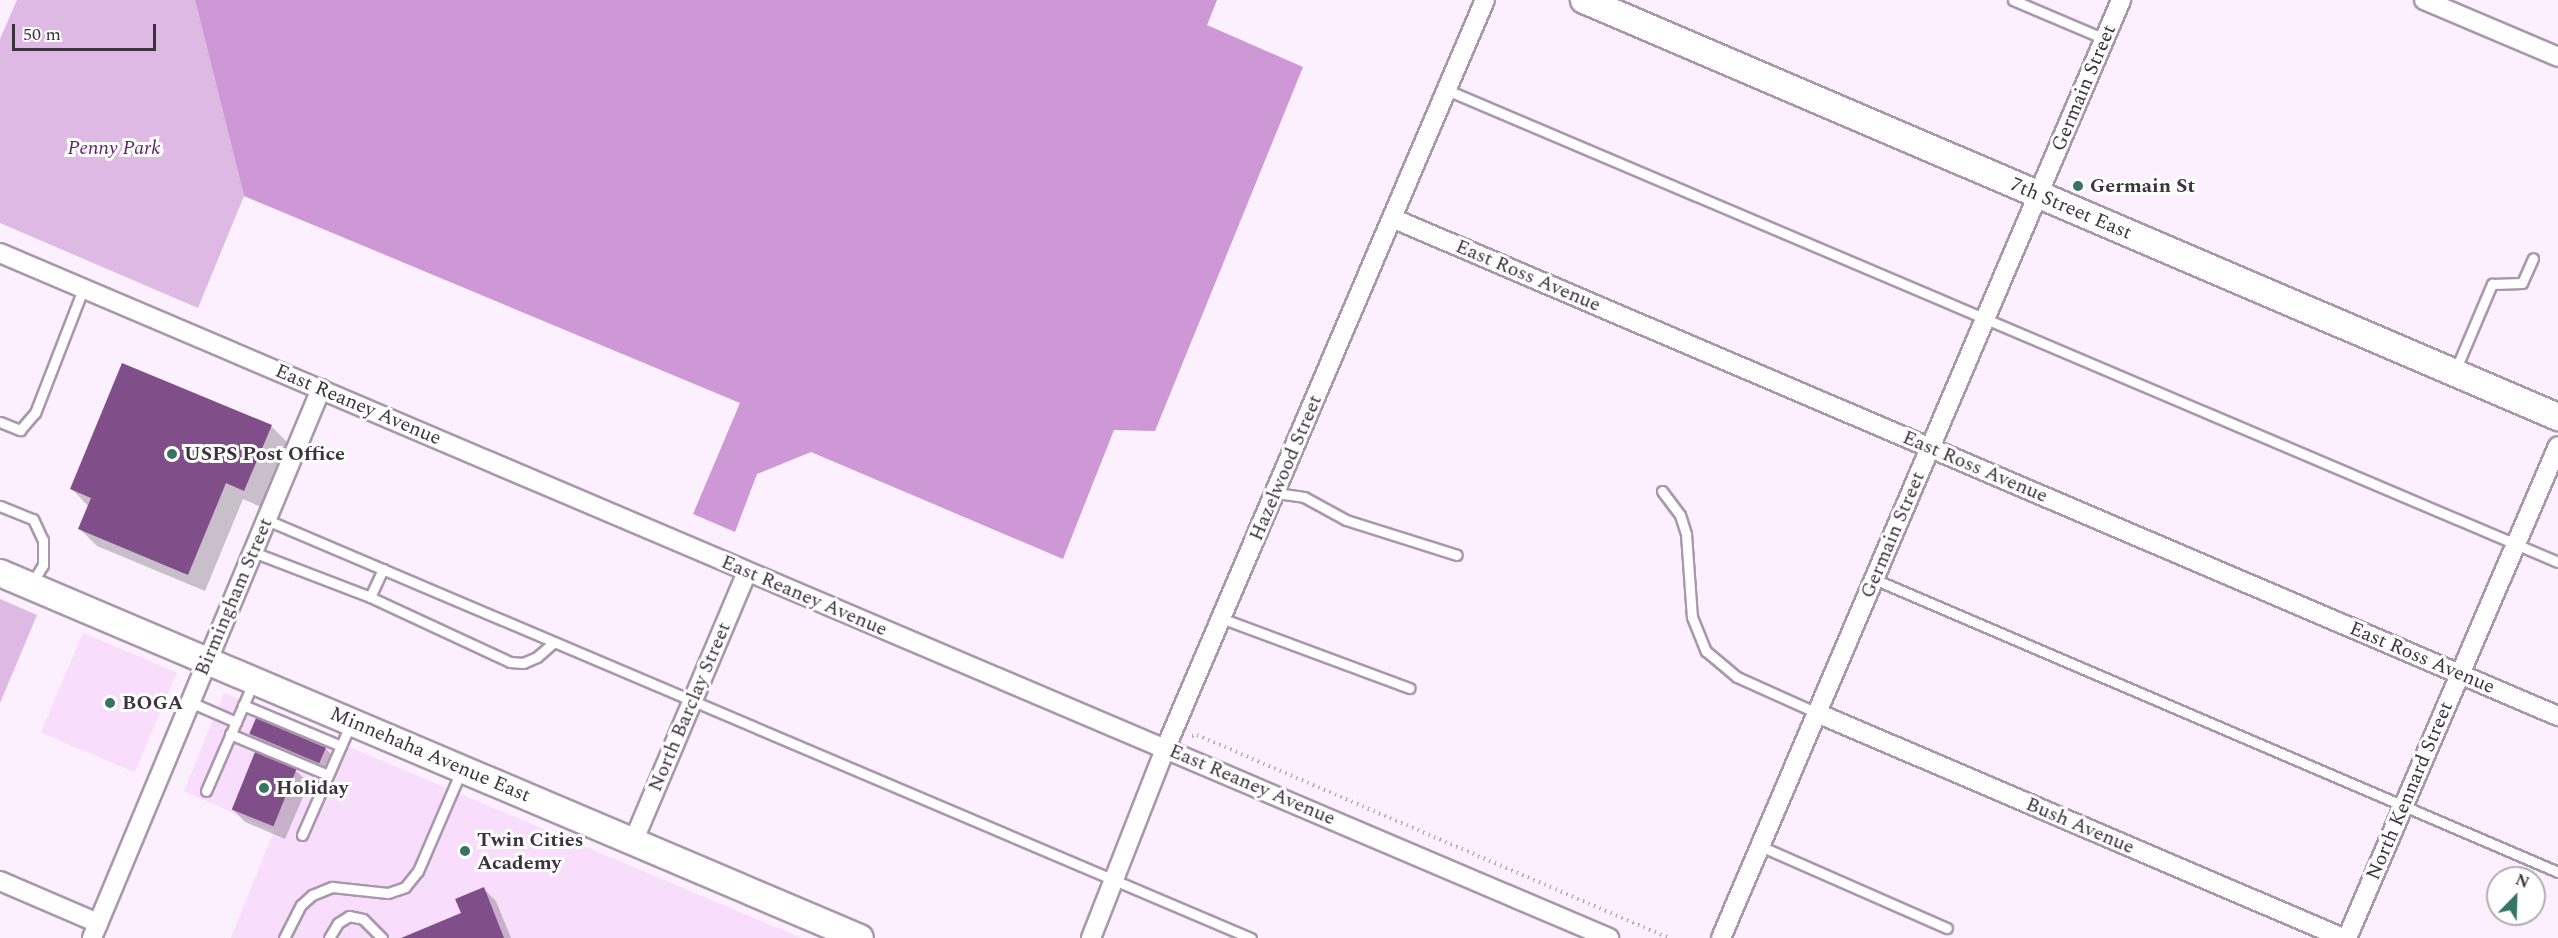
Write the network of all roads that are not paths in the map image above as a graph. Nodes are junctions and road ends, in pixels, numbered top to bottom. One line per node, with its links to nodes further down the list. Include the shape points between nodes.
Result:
1 (1485, 0): 8 (street, Hazelwood Street)
2 (1584, 0): 9 (street, 7th Street East)
3 (2013, 0): 6 (lane)
4 (2121, 0): 6 (street, Germain Street)
5 (2424, 0): 7 (street)
6 (2105, 39): 9 (street, Germain Street)
7 (2558, 57)
8 (1447, 90): 10 (street, Hazelwood Street); 14 (lane)
9 (2038, 195): 14 (street, Germain Street); 15 (street, 7th Street East)
10 (1392, 218): 20 (street, East Ross Avenue); 22 (street, Hazelwood Street)
11 (0, 254): 13 (street, East Reaney Avenue)
12 (2533, 258): 15 (lane, via 2522,283 2492,284)
13 (83, 289): 16 (street, East Reaney Avenue); 18 (lane, via 35,414 20,430)
14 (1986, 317): 20 (street, Germain Street); 25 (lane)
15 (2454, 373): 17 (street, 7th Street East)
16 (321, 389): 24 (street, Birmingham Street); 30 (street, East Reaney Avenue)
17 (2558, 417)
18 (0, 422)
19 (2558, 446): 25 (street, North Kennard Street)
20 (1930, 448): 32 (street, Germain Street); 38 (street, East Ross Avenue)
21 (1662, 491): 44 (lane, via 1680,515 1686,534 1692,617 1706,651 1737,676)
22 (1276, 493): 27 (lane, via 1304,497 1346,520); 35 (street, Hazelwood Street)
23 (0, 506): 33 (lane, via 33,519 43,540 43,565)
24 (267, 520): 26 (street, Birmingham Street); 29 (lane)
25 (2516, 544): 28 (lane); 38 (street, North Kennard Street)
26 (253, 552): 34 (lane); 37 (street, Birmingham Street)
27 (1456, 555)
28 (2558, 562)
29 (382, 570): 34 (lane); 36 (lane)
30 (747, 572): 42 (street, North Barclay Street); 50 (street, East Reaney Avenue)
31 (0, 573): 33 (street, Minnehaha Avenue East)
32 (1874, 579): 44 (street, Germain Street); 54 (lane)
33 (30, 586): 37 (street, Minnehaha Avenue East)
34 (370, 597): 36 (lane, via 510,662 523,663 537,657)
35 (1221, 618): 40 (lane); 50 (street, Hazelwood Street)
36 (553, 643): 42 (lane)
37 (207, 661): 39 (street, Minnehaha Avenue East); 41 (street, Birmingham Street)
38 (2460, 674): 45 (street, East Ross Avenue); 54 (street, North Kennard Street)
39 (254, 680): 43 (lane); 46 (street, Minnehaha Avenue East)
40 (1409, 688)
41 (190, 702): 47 (lane); 62 (street, Birmingham Street)
42 (692, 702): 56 (street, North Barclay Street); 59 (lane)
43 (243, 705): 47 (lane); 49 (lane)
44 (1817, 713): 57 (street, Germain Street); 71 (street, Bush Avenue)
45 (2558, 716)
46 (352, 721): 49 (lane); 51 (street, Minnehaha Avenue East)
47 (236, 722): 48 (lane)
48 (230, 734): 52 (lane); 53 (lane)
49 (341, 746): 52 (lane)
50 (1166, 747): 59 (street, Hazelwood Street); 69 (street, East Reaney Avenue)
51 (462, 769): 56 (street, Minnehaha Avenue East); 63 (lane, via 418,871 405,887 388,893 332,887 312,895 301,905)
52 (328, 776): 55 (lane)
53 (206, 791)
54 (2403, 807): 58 (lane); 71 (street, North Kennard Street)
55 (302, 835)
56 (633, 842): 66 (street, Minnehaha Avenue East)
57 (1760, 846): 61 (lane); 70 (street, Germain Street)
58 (2558, 872)
59 (1116, 880): 67 (street, Hazelwood Street); 68 (lane)
60 (0, 881): 62 (street)
61 (1947, 928)
62 (95, 930)
63 (284, 938)
64 (329, 938): 65 (lane, via 338,923 349,916 363,919)
65 (382, 938)
66 (860, 938)
67 (1091, 938)
68 (1251, 938)
69 (1609, 938)
70 (1720, 938)
71 (2345, 938)

